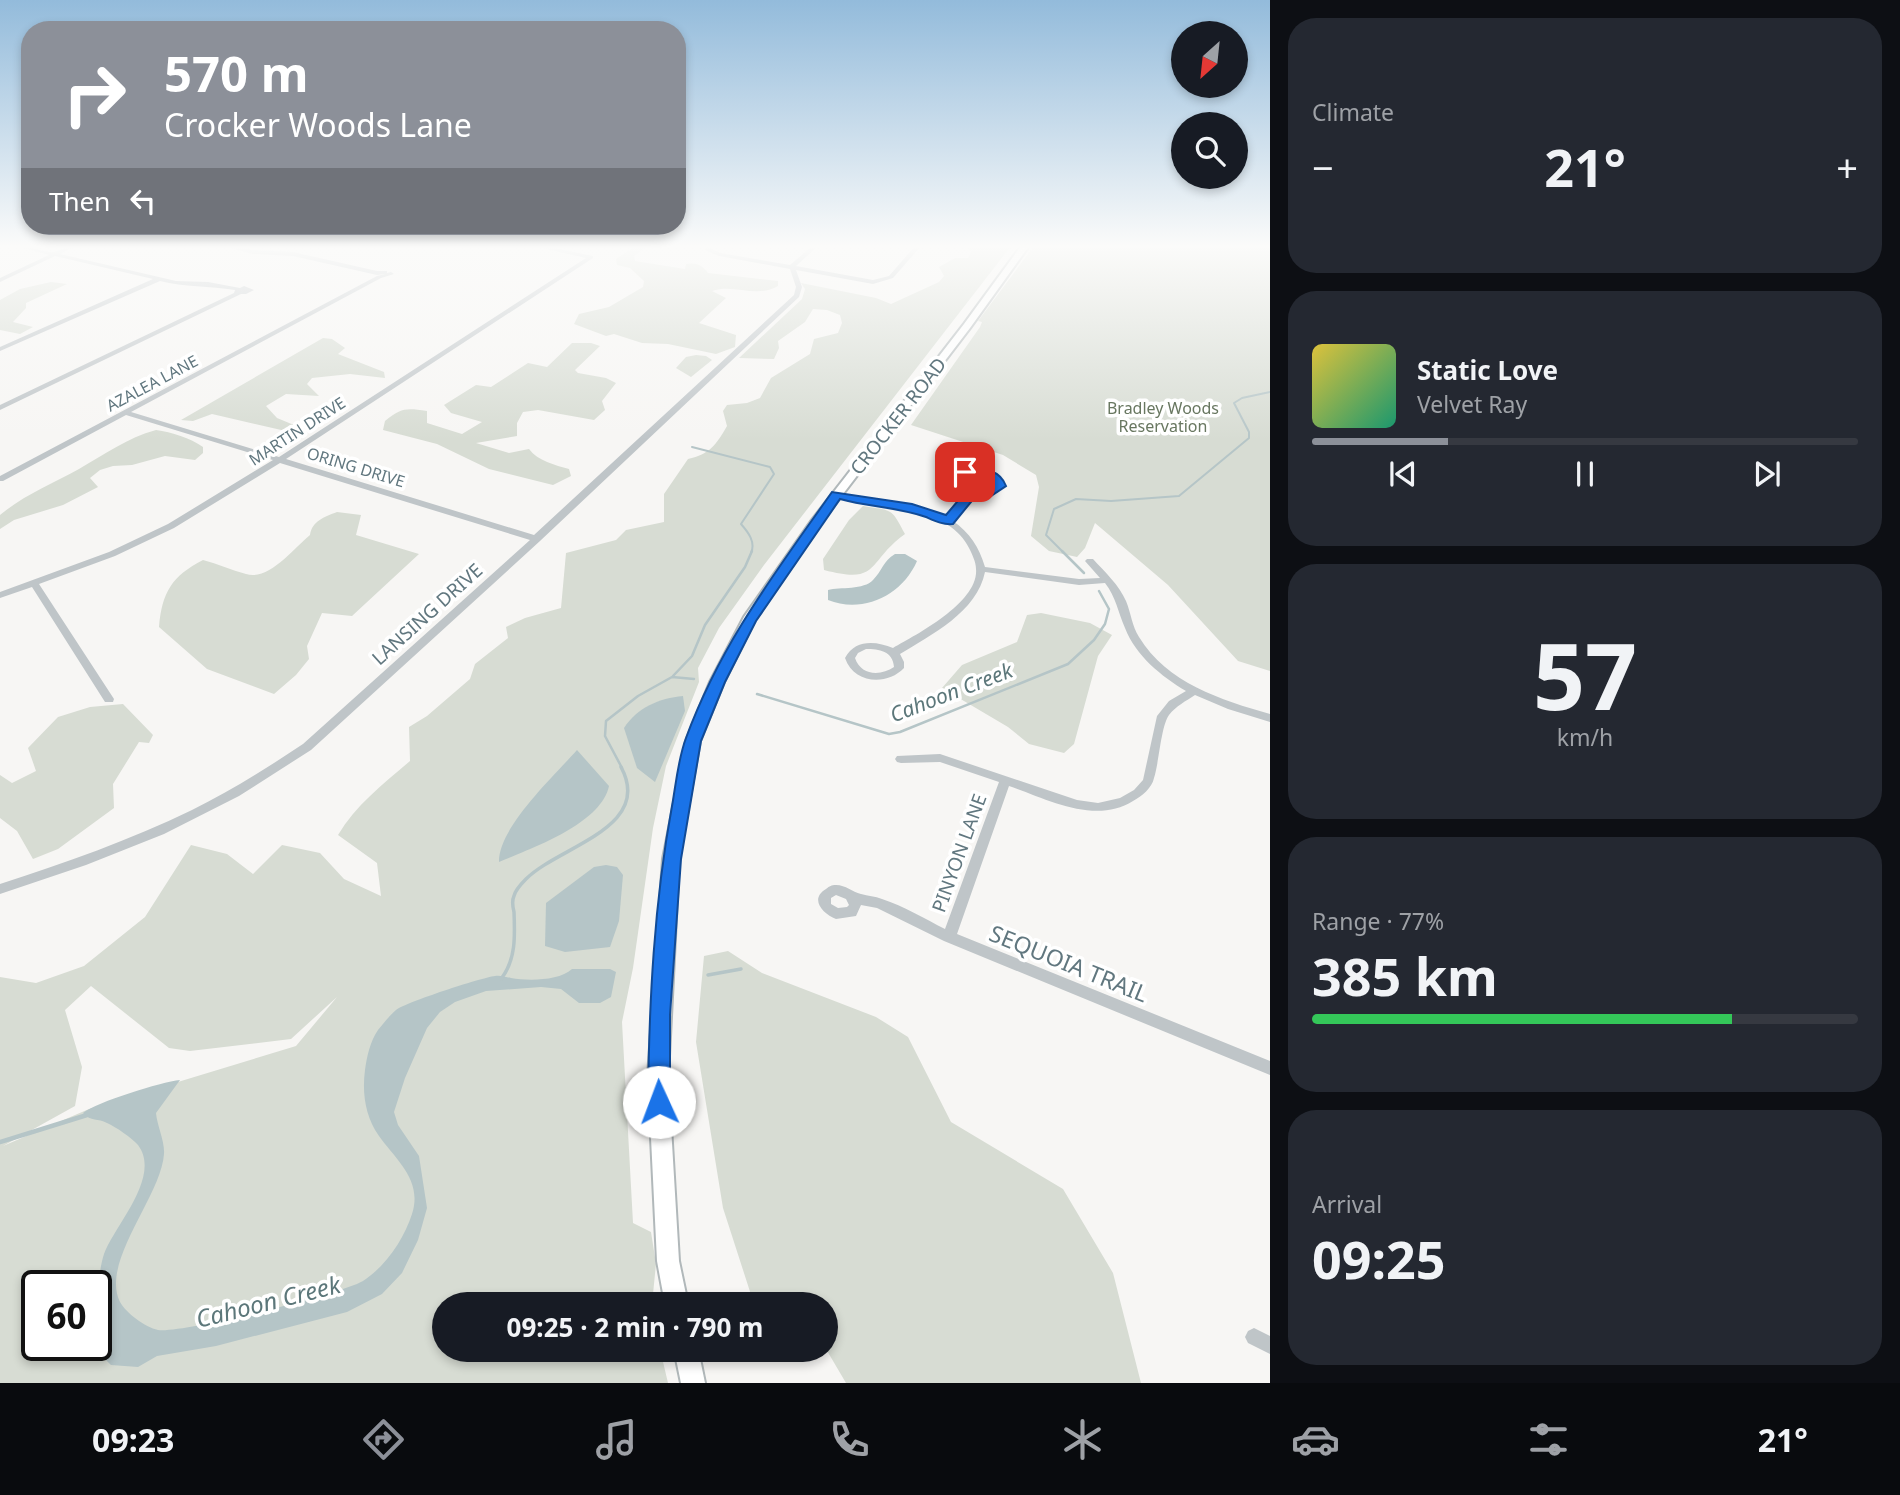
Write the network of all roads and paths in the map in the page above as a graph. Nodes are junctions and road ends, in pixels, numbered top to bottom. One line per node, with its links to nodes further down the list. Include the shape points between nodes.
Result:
1 (87, 311): 7 (street)
2 (198, 311): 8 (street)
3 (313, 311): 9 (street, AZALEA LANE)
4 (509, 311): 10 (street, MARTIN DRIVE)
5 (781, 311): 15 (street, LANSING DRIVE)
6 (978, 311): 13 (main road, CROCKER ROAD)
7 (0, 349)
8 (0, 408)
9 (127, 413): 10 (street, ORING DRIVE); 11 (street, AZALEA LANE)
10 (281, 459): 15 (street, ORING DRIVE); 19 (street, MARTIN DRIVE, via 171,526)
11 (0, 479)
12 (972, 492): 12 (street, via 993,492 1000,483 986,473 960,473 956,483); 14 (street)
13 (837, 495): 14 (street, via 912,508); 31 (main road, CROCKER ROAD, via 749,620 693,741 671,859 659,1015 668,1261)
14 (948, 521): 17 (street, via 972,545)
15 (537, 538): 27 (street, LANSING DRIVE, via 307,747 269,774 180,823)
16 (1090, 561): 18 (street)
17 (982, 569): 18 (street, via 1068,581); 21 (street, via 970,595 940,625)
18 (1107, 580): 22 (street, via 1120,593 1133,636 1169,675)
19 (35, 584): 20 (street, MARTIN DRIVE); 23 (street)
20 (0, 595)
21 (893, 653): 21 (street, via 864,646 853,652 850,661 864,675 889,676 899,668)
22 (1192, 692): 24 (street); 26 (street, via 1162,716 1148,781 1123,802 1098,807 1076,804)
23 (109, 699)
24 (1270, 718)
25 (901, 759): 26 (street, via 940,758)
26 (1005, 781): 29 (street, PINYON LANE)
27 (0, 889)
28 (853, 898): 29 (street, SEQUOIA TRAIL, via 879,903)
29 (949, 937): 30 (street, SEQUOIA TRAIL)
30 (1270, 1068)
31 (674, 1292)
32 (689, 1362): 33 (main road)
33 (693, 1383)

